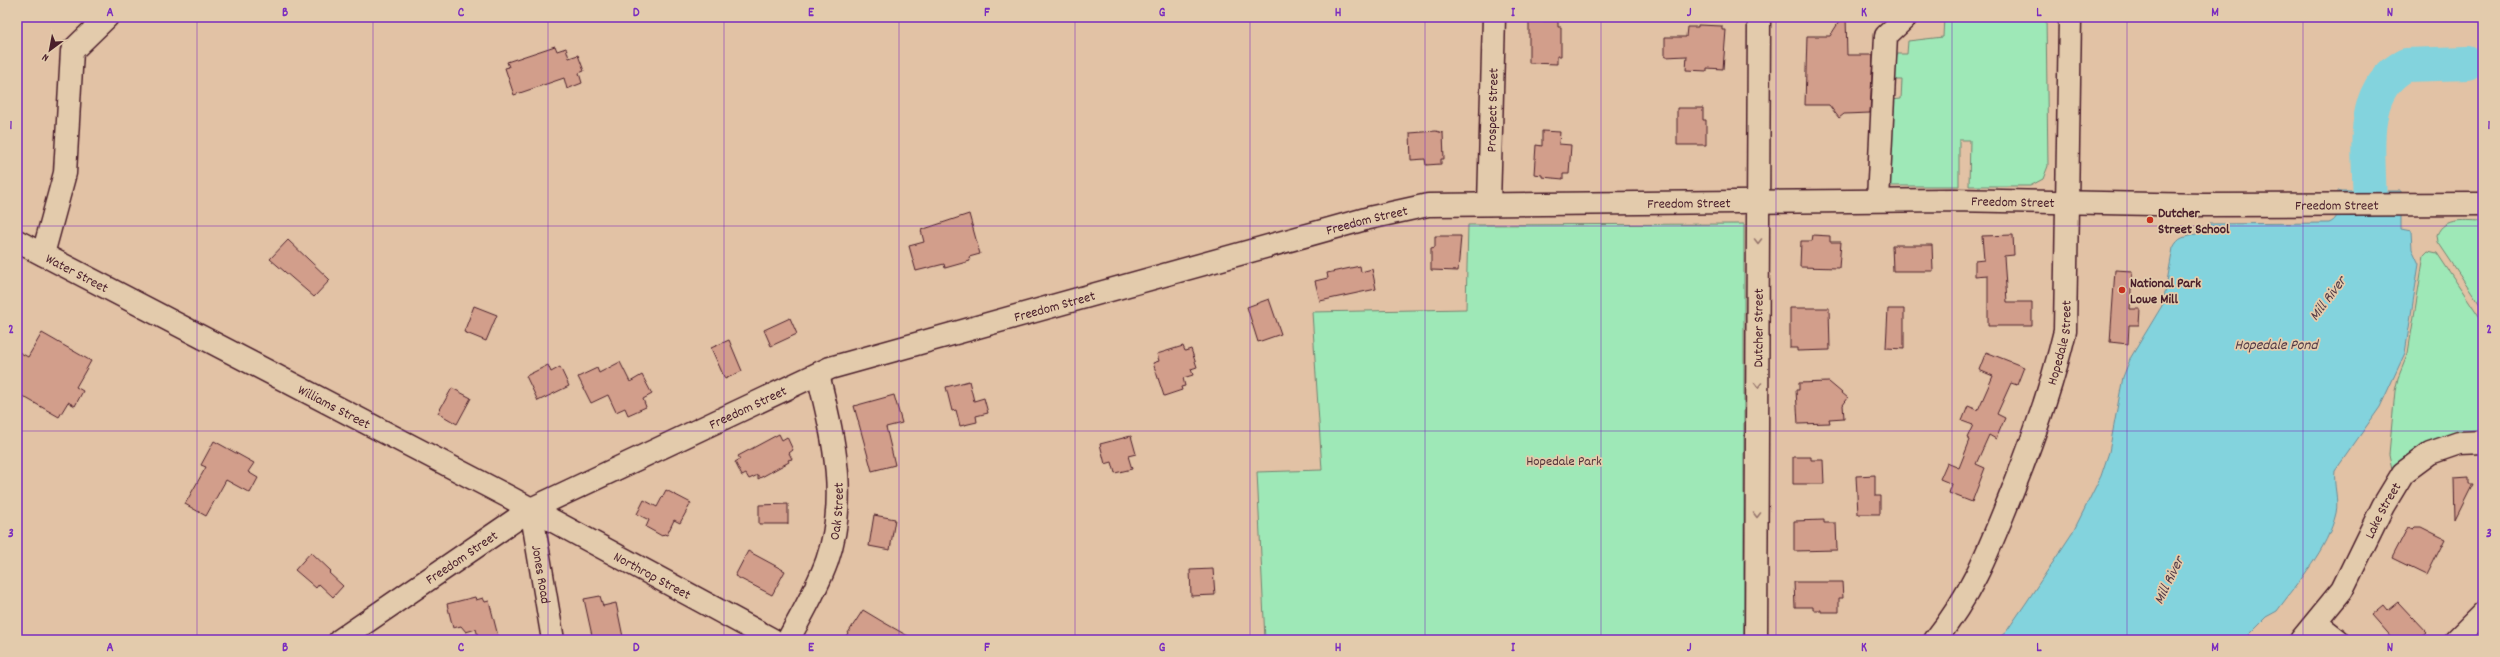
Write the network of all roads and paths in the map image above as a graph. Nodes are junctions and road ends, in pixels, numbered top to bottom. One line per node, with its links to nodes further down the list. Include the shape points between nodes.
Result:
1 (107, 17): 12 (street, via 72,51 65,173)
2 (1494, 17): 9 (street, Prospect Street)
3 (1759, 17): 7 (street, Dutcher Street)
4 (1906, 17): 6 (street, via 1886,36)
5 (2070, 17): 8 (street, Hopedale Street)
6 (1878, 200): 7 (street, Freedom Street); 8 (street, Freedom Street)
7 (1759, 202): 9 (street, Freedom Street); 24 (street, Dutcher Street, one-way to 24)
8 (2068, 203): 10 (street, Freedom Street); 25 (street, Hopedale Street, via 2065,331 2056,367 2031,445 1986,557 1957,613)
9 (1489, 204): 14 (street, Freedom Street, via 1428,205 1369,218 838,366)
10 (2483, 204)
11 (17, 241): 12 (street, Water Street)
12 (43, 254): 13 (street, Water Street)
13 (138, 304): 16 (street, Williams Street)
14 (818, 374): 16 (street, Freedom Street); 23 (street, Oak Street, via 837,458 838,513 832,547 822,573)
15 (2483, 442): 18 (street, Lake Street, via 2459,443 2430,453 2403,473 2342,590)
16 (531, 509): 20 (street, Freedom Street); 21 (street, Jones Road); 22 (street, Northrop Street)
17 (2483, 613): 19 (street)
18 (2316, 623): 26 (street, Lake Street); 27 (street)
19 (2464, 637)
20 (340, 640)
21 (553, 640)
22 (773, 640)
23 (788, 640)
24 (1756, 640)
25 (1935, 640)
26 (2301, 640)
27 (2338, 640)

